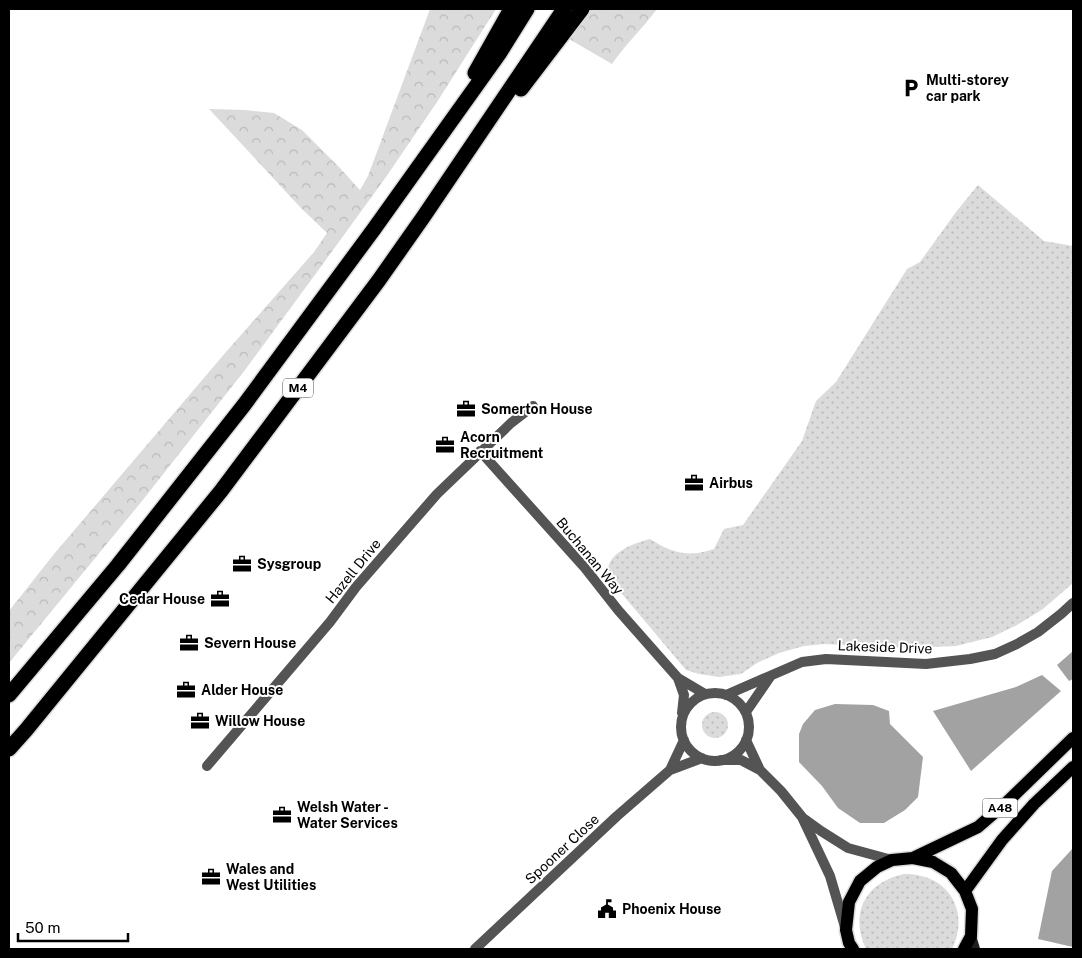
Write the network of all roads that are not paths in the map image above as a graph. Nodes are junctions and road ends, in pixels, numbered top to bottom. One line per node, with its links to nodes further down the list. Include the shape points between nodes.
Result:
1 (511, 9): 5 (highway, M4)
2 (527, 9): 5 (highway, M4)
3 (564, 9): 6 (highway, M4)
4 (582, 9): 6 (highway, M4)
5 (438, 140): 14 (highway, M4, via 244,405 118,565)
6 (424, 216): 20 (highway, M4, via 221,491)
7 (533, 406): 8 (street, Hazell Drive)
8 (480, 451): 11 (street, Buchanan Way); 23 (street, Hazell Drive, via 381,558)
9 (1073, 603): 10 (street, Lakeside Drive, via 1038,632 995,654 926,664 826,659 802,662)
10 (773, 674): 13 (street, Lakeside Drive); 15 (street)
11 (678, 678): 12 (street, Buchanan Way); 16 (street, Buchanan Way, via 684,695)
12 (705, 694): 13 (street); 16 (street, via 694,699)
13 (726, 694): 15 (street, via 738,701)
14 (9, 695)
15 (746, 712): 19 (street, via 749,721)
16 (682, 719): 18 (street, Buchanan Way)
17 (1073, 738): 28 (main road, A48, via 978,827)
18 (684, 740): 21 (street, via 691,751); 25 (street, Spooner Close)
19 (746, 740): 22 (street, via 740,750); 26 (street)
20 (9, 749)
21 (702, 758): 22 (street); 25 (street, Spooner Close)
22 (721, 760): 26 (street, via 741,760)
23 (208, 766)
24 (1073, 767): 30 (main road, A48, via 1002,840)
25 (670, 770): 34 (street, Spooner Close)
26 (760, 770): 27 (street)
27 (802, 817): 29 (street, via 848,848); 31 (street, via 830,876)
28 (913, 858): 29 (main road); 30 (main road, via 933,862 950,873)
29 (892, 860): 31 (main road, via 860,881 848,902)
30 (965, 891): 32 (main road, via 972,909)
31 (846, 930): 33 (main road)
32 (971, 936): 35 (main road); 36 (street)
33 (850, 947)
34 (475, 949)
35 (964, 949)
36 (975, 949)

